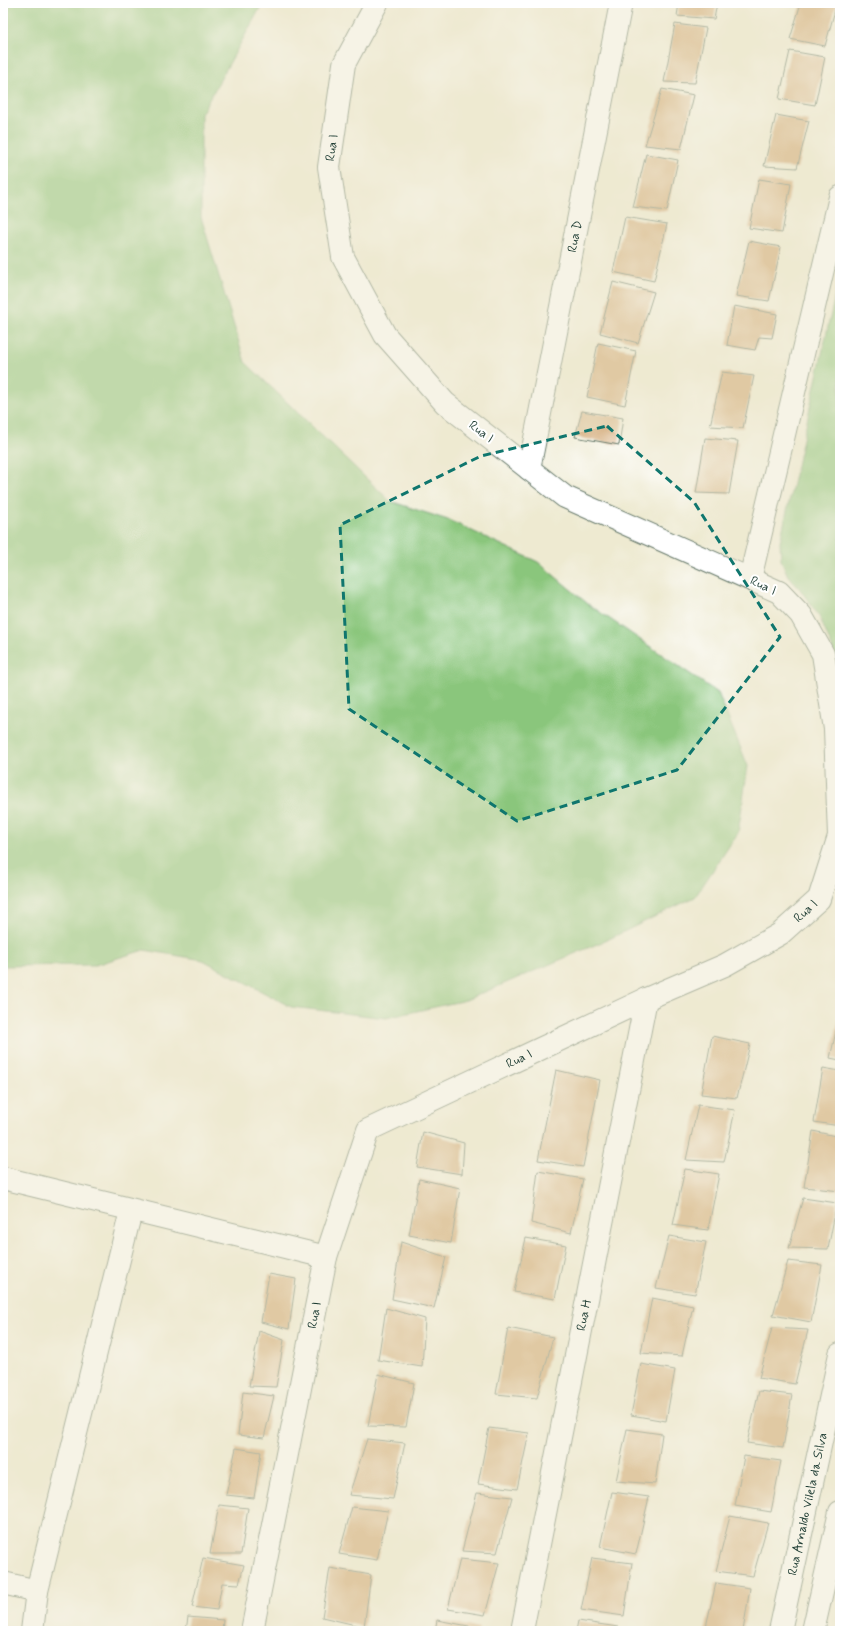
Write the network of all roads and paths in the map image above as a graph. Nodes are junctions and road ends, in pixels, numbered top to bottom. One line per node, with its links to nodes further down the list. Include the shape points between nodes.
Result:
1 (377, 3): 4 (street, Rua I, via 344,64 329,167 344,258 390,341 445,403)
2 (621, 3): 4 (street, Rua D)
3 (840, 197): 5 (street)
4 (529, 469): 5 (street, Rua I, via 565,497)
5 (750, 579): 6 (street, Rua I, via 779,592 801,615 823,654)
6 (838, 729): 7 (street, Rua I, via 839,836 819,899 780,934 726,965)
7 (646, 999): 10 (street, Rua I, via 368,1130); 17 (street, Rua H)
8 (3, 1178): 9 (street)
9 (131, 1211): 10 (street); 14 (street)
10 (326, 1257): 16 (street, Rua I)
11 (840, 1354): 18 (street, Rua Arnaldo Vilela da Silva)
12 (840, 1512): 19 (street)
13 (3, 1583): 14 (street)
14 (37, 1591): 15 (street)
15 (32, 1631)
16 (252, 1631)
17 (522, 1631)
18 (780, 1631)
19 (813, 1631)

